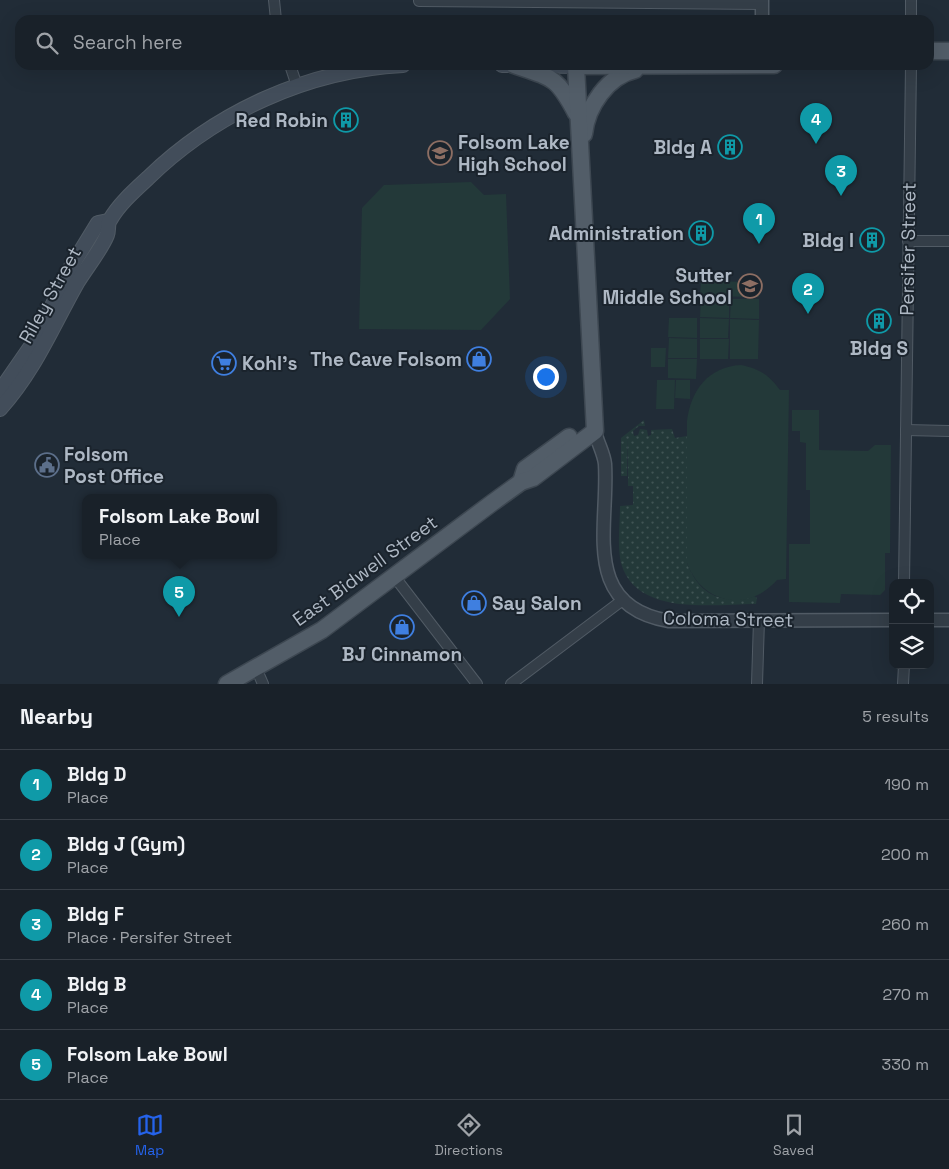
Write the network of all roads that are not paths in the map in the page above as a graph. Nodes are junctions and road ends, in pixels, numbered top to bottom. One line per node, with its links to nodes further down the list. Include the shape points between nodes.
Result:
1 (274, 0): 5 (street)
2 (418, 0): 4 (street)
3 (911, 0): 7 (street)
4 (762, 2): 6 (street)
5 (276, 15)
6 (762, 15)
7 (911, 15)
8 (934, 51): 9 (main road)
9 (949, 51)
10 (292, 70): 16 (street)
11 (362, 70): 16 (main road, Riley Street)
12 (528, 70): 17 (main road, via 552,79 563,89)
13 (576, 70): 17 (main road)
14 (639, 70): 18 (main road, via 623,73 607,85 596,101 584,129)
15 (911, 70): 21 (street, Persifer Street)
16 (297, 86): 19 (main road, Riley Street, via 247,107 198,136 153,173)
17 (579, 118): 18 (main road)
18 (581, 159): 26 (main road)
19 (108, 221): 20 (main road, Riley Street, via 98,223); 23 (main road, Riley Street, via 107,234)
20 (87, 240): 23 (main road, via 88,250 65,291); 24 (main road, Riley Street, via 56,295 49,316)
21 (908, 241): 22 (street); 27 (street, Persifer Street)
22 (949, 242)
23 (65, 308): 25 (main road, Riley Street, via 35,363)
24 (0, 391)
25 (0, 409)
26 (594, 425): 29 (main road, East Bidwell Street, via 525,469 520,482); 31 (street, Coloma Street, via 605,462 603,559 615,588)
27 (906, 430): 28 (street); 30 (street, Persifer Street)
28 (949, 431)
29 (394, 576): 36 (main road, East Bidwell Street, via 322,630); 40 (street)
30 (904, 579)
31 (624, 599): 32 (street, Coloma Street, via 639,611 669,621); 41 (street)
32 (759, 620): 33 (street, Coloma Street); 42 (street)
33 (889, 620)
34 (934, 620): 35 (street)
35 (949, 620)
36 (256, 668): 38 (main road, East Bidwell Street); 39 (street)
37 (904, 669): 43 (street)
38 (227, 684)
39 (263, 684)
40 (477, 684)
41 (511, 684)
42 (757, 684)
43 (903, 684)

